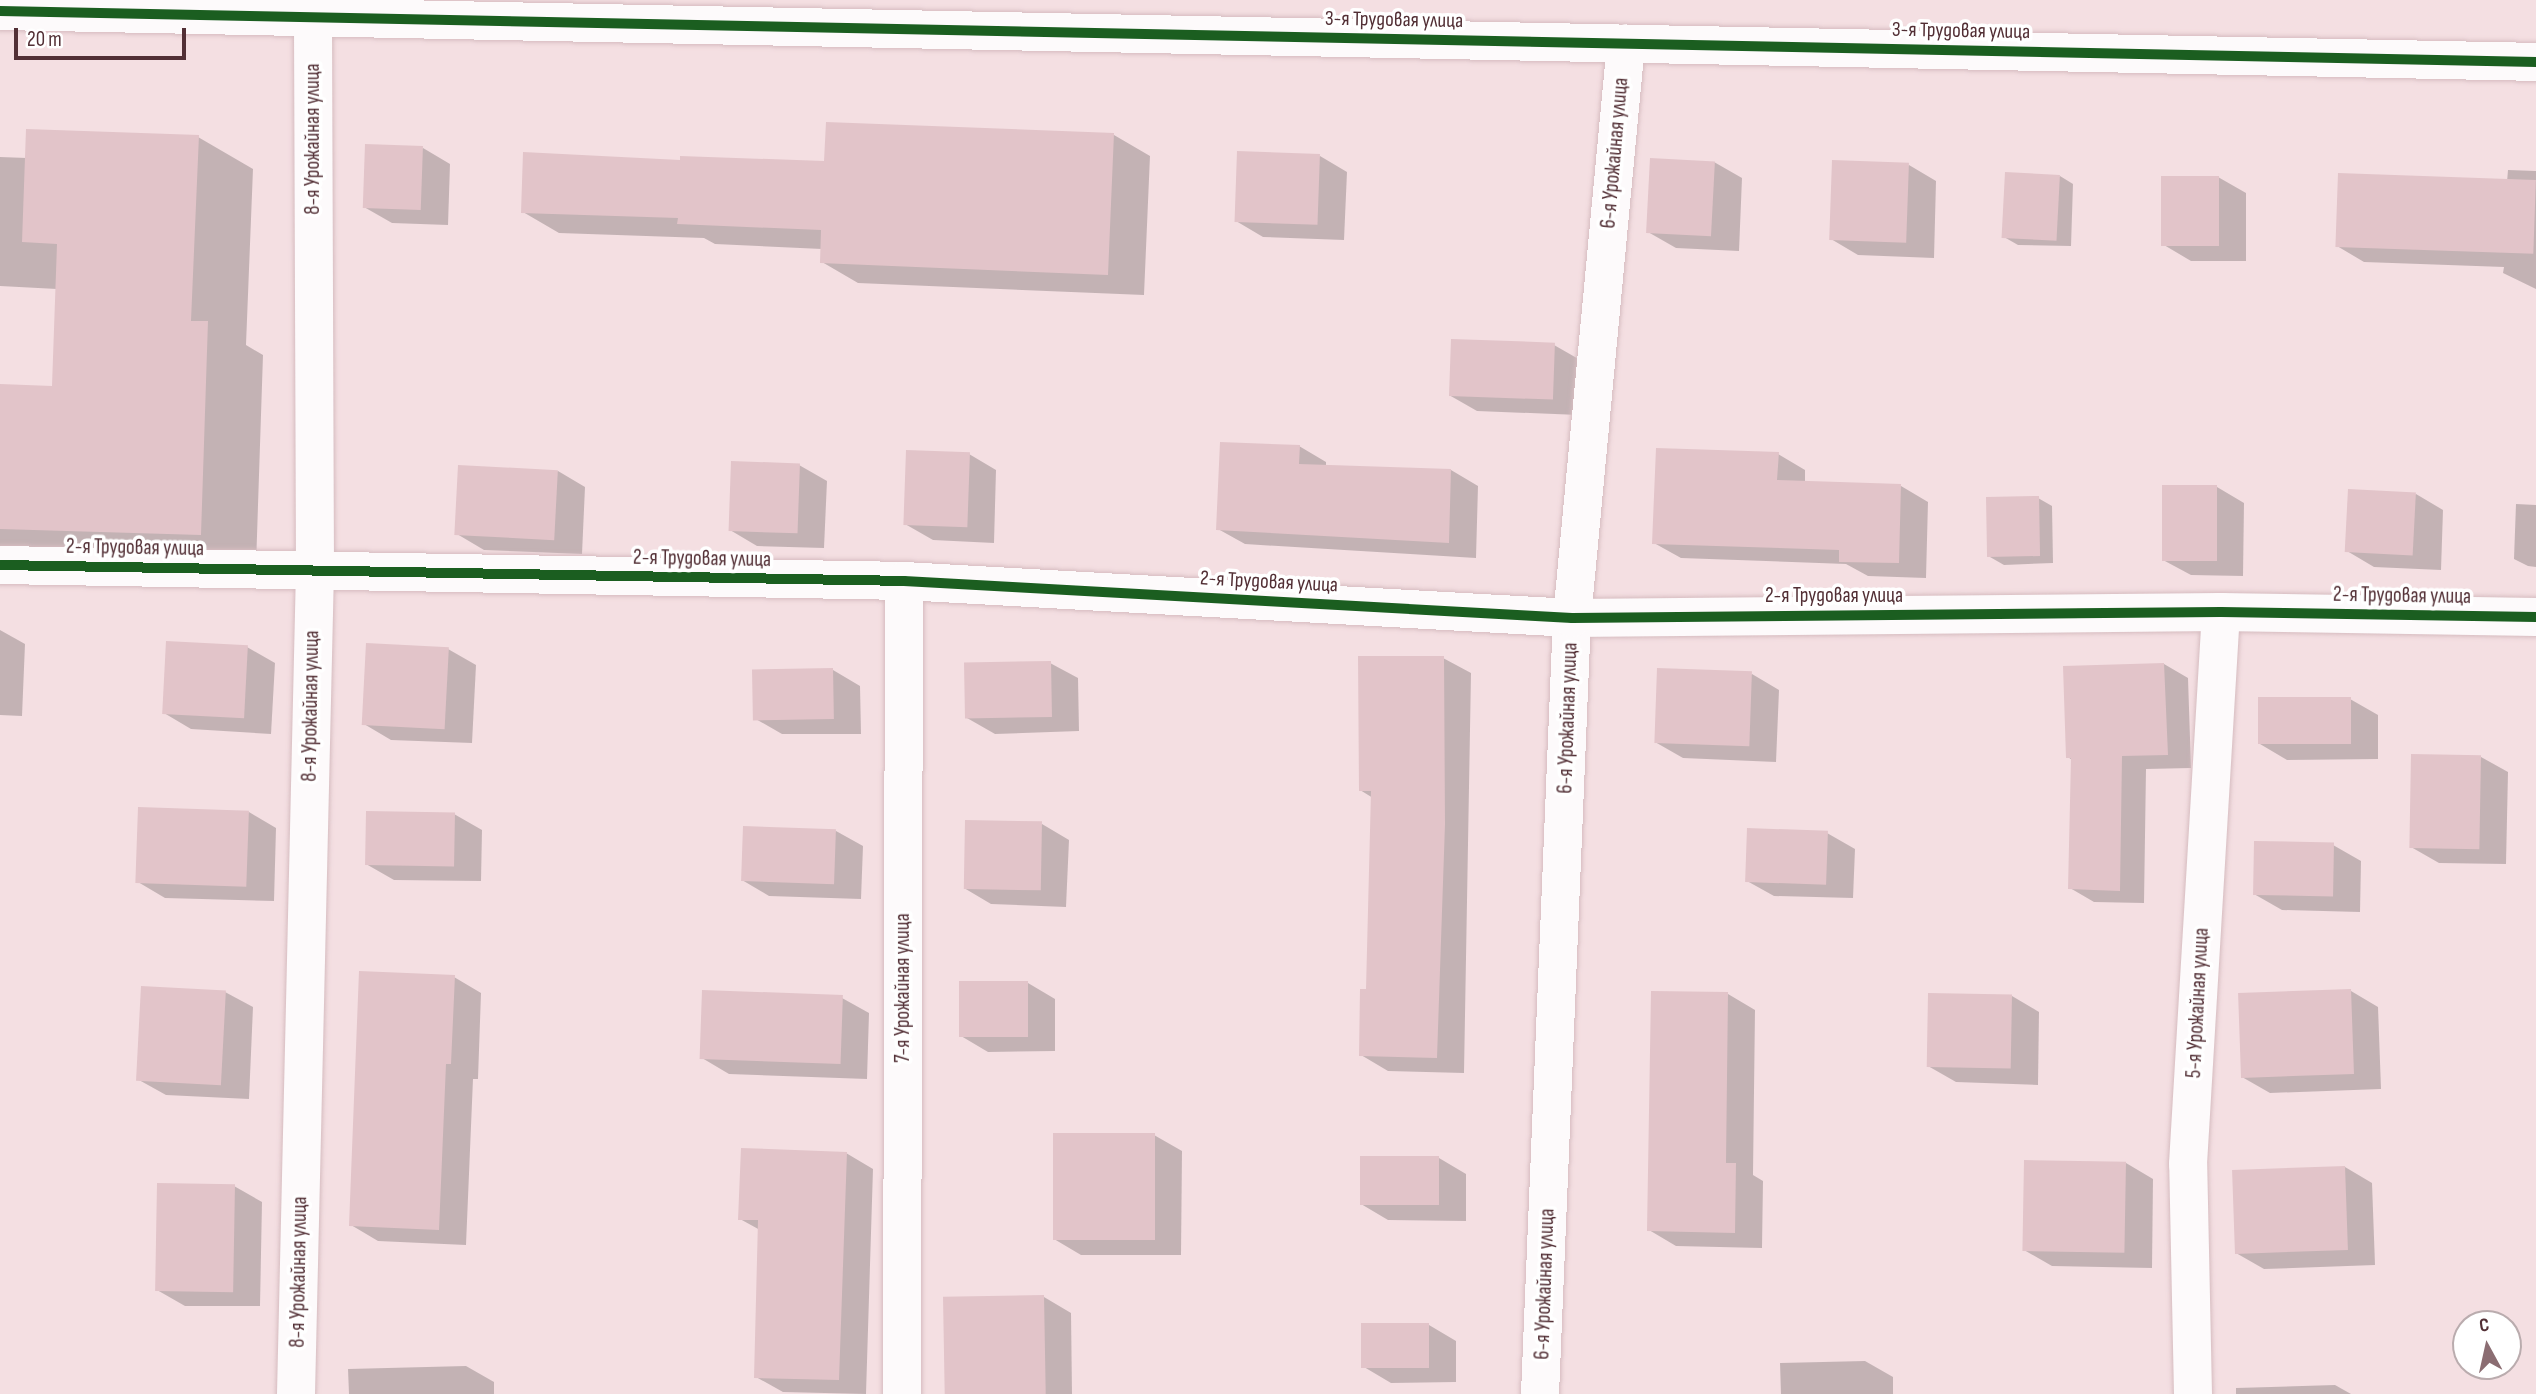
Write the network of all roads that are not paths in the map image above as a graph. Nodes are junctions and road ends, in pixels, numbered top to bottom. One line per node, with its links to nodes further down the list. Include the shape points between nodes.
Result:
1 (0, 11): 2 (street, 3-я Трудовая улица)
2 (313, 17): 3 (street, 3-я Трудовая улица); 6 (street, 8-я Урожайная улица)
3 (1626, 44): 4 (street, 3-я Трудовая улица); 10 (street, 6-я Урожайная улица)
4 (2536, 62)
5 (0, 565): 6 (street, 2-я Трудовая улица)
6 (314, 571): 7 (street, 2-я Трудовая улица); 11 (street, 8-я Урожайная улица)
7 (904, 581): 10 (street, 2-я Трудовая улица); 12 (street, 7-я Урожайная улица)
8 (2221, 612): 9 (street, 2-я Трудовая улица); 10 (street, 2-я Трудовая улица); 14 (street, 5-я Урожайная улица, via 2188,1164)
9 (2536, 617)
10 (1572, 618): 13 (street, 6-я Урожайная улица)
11 (296, 1394)
12 (902, 1394)
13 (1540, 1394)
14 (2193, 1394)

